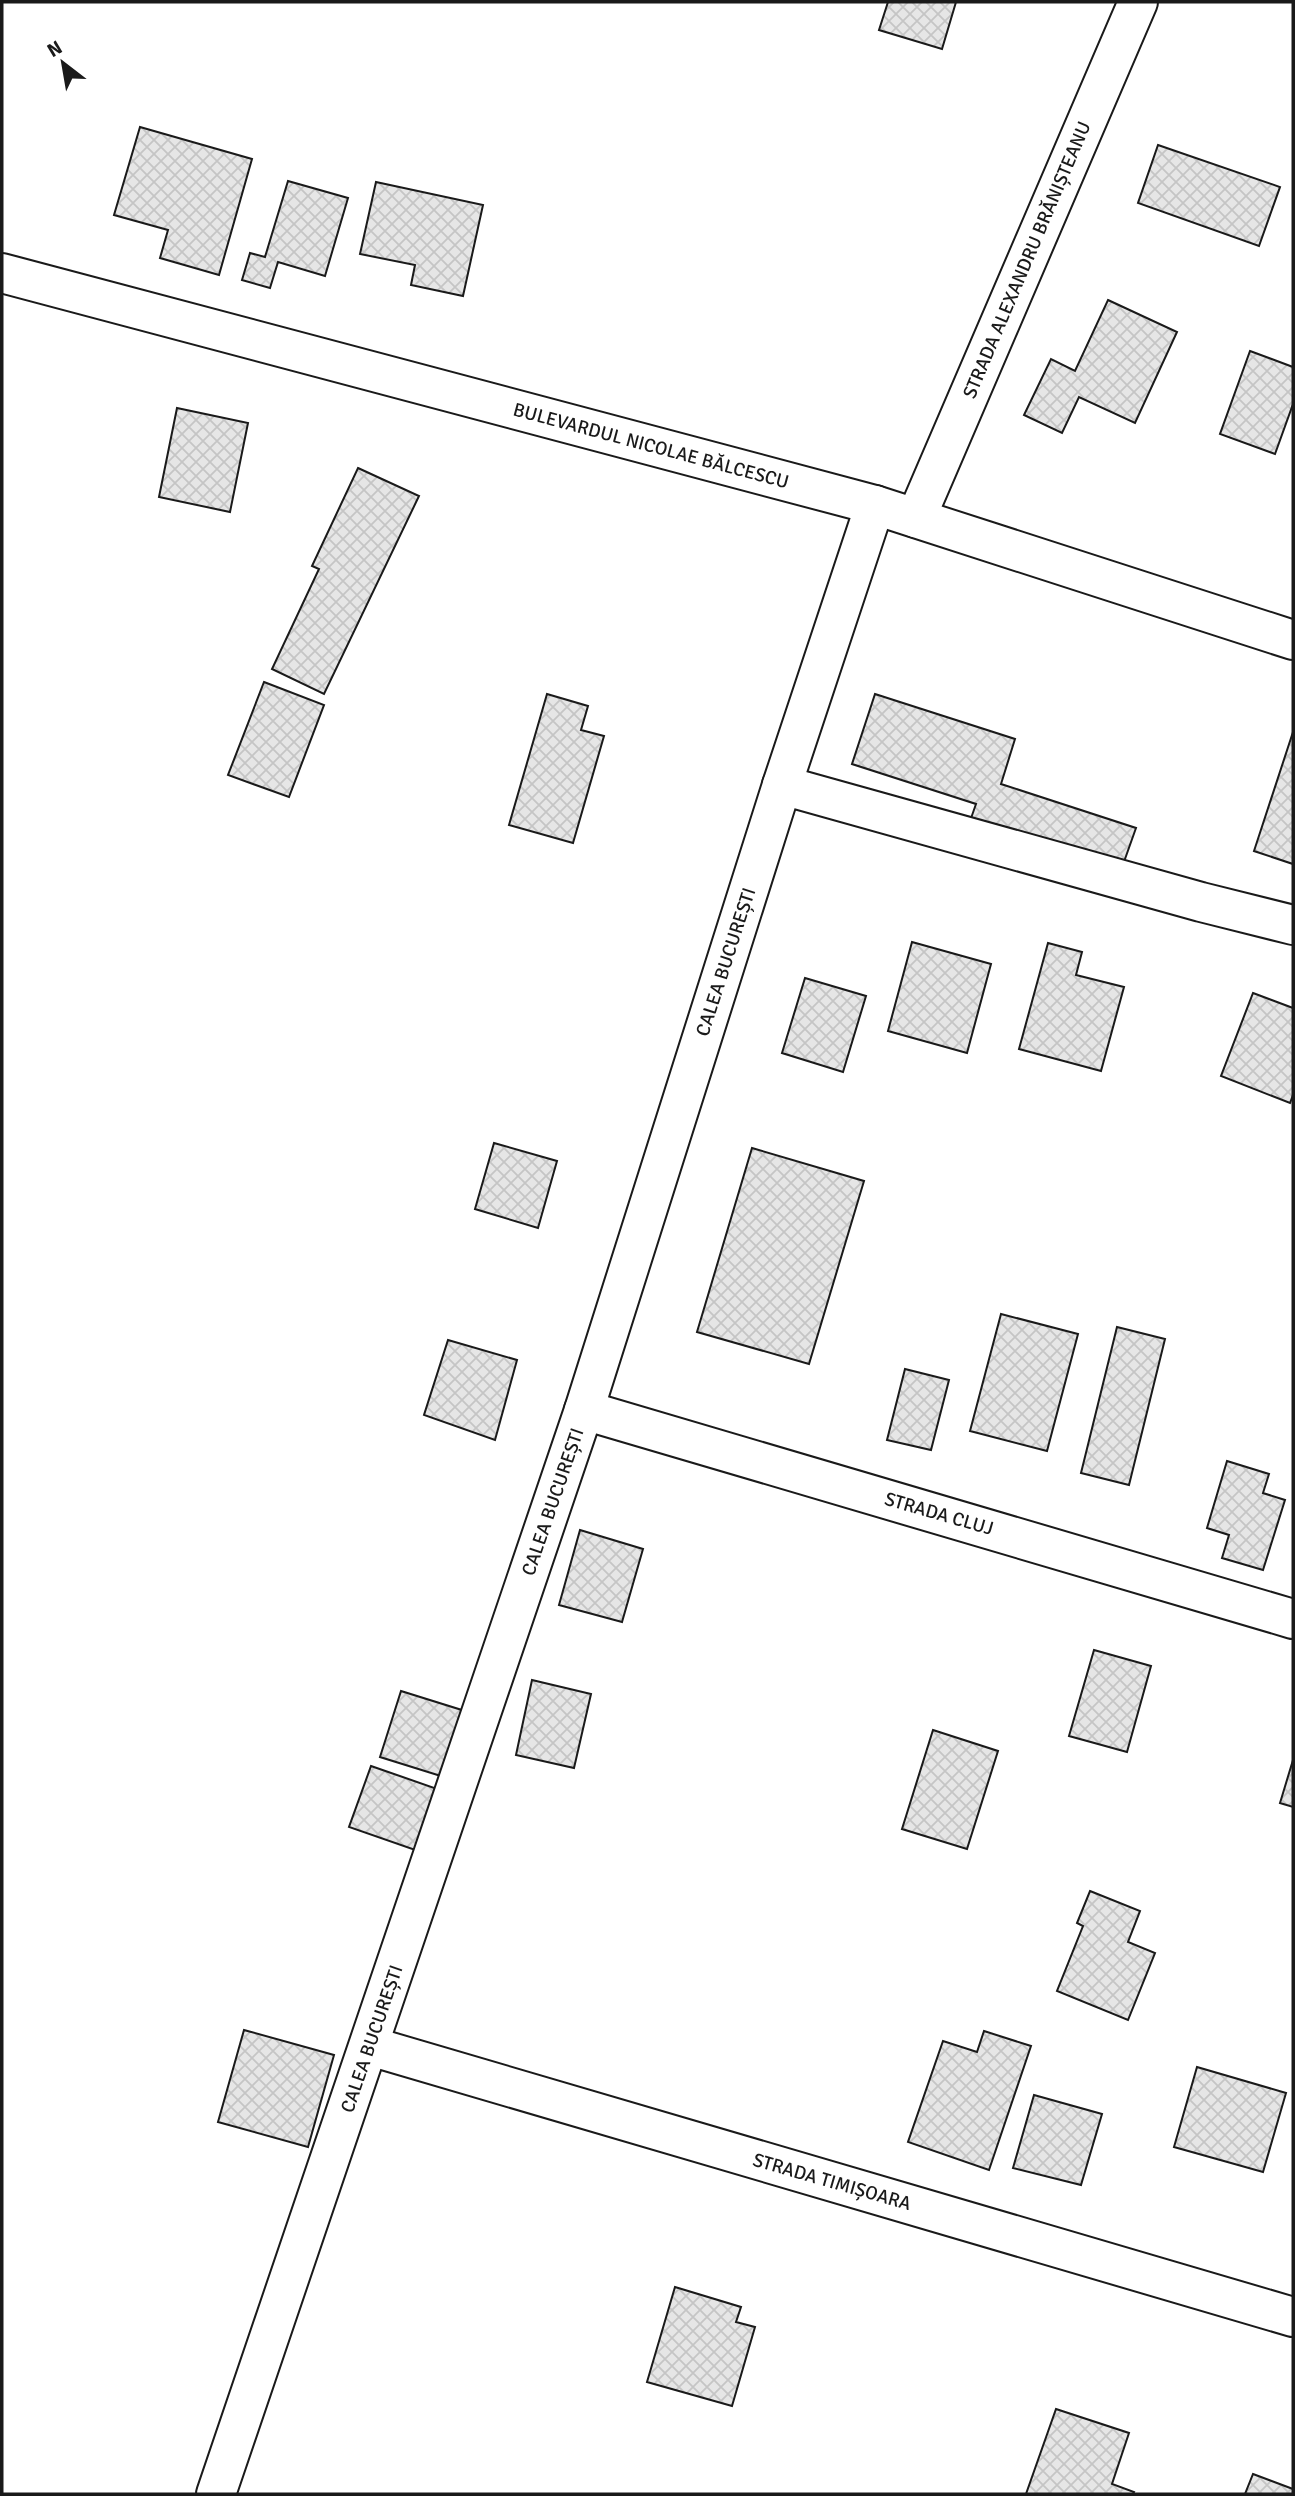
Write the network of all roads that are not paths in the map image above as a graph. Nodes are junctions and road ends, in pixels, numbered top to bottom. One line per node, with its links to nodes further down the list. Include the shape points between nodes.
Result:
1 (1138, 2): 4 (street, STRADA ALEXANDRU BRĂNIȘTEANU)
2 (2, 273): 3 (street, BULEVARDUL NICOLAE BĂLCESCU)
3 (875, 505): 4 (street, BULEVARDUL NICOLAE BĂLCESCU); 6 (street, CALEA BUCUREȘTI)
4 (916, 518): 5 (street, BULEVARDUL NICOLAE BĂLCESCU)
5 (1293, 640)
6 (782, 785): 7 (street); 8 (street, CALEA BUCUREȘTI)
7 (1293, 925)
8 (584, 1410): 9 (street, STRADA CLUJ); 10 (street, CALEA BUCUREȘTI)
9 (1293, 1619)
10 (370, 2046): 11 (street, STRADA TIMIȘOARA); 12 (street, CALEA BUCUREȘTI)
11 (1293, 2317)
12 (216, 2494)

